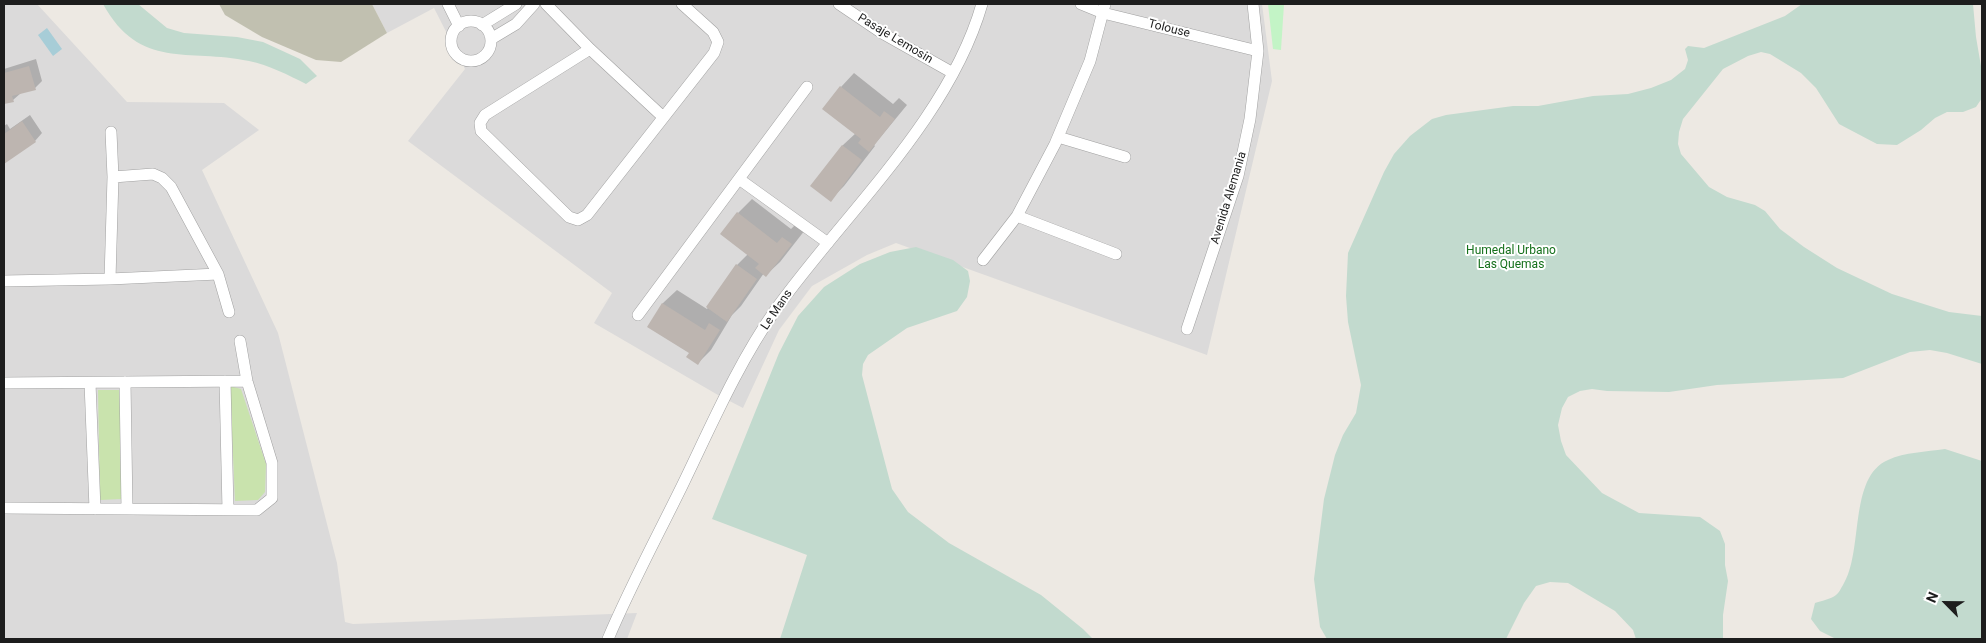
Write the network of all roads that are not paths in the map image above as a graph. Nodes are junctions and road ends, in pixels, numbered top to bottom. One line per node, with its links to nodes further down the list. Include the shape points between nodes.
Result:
1 (448, 4): 12 (street)
2 (516, 4): 11 (street)
3 (534, 4): 13 (street, via 516,24)
4 (546, 4): 14 (street)
5 (682, 4): 18 (street, via 713,32 718,42 714,53)
6 (839, 4): 16 (street, Pasaje Lemosin, via 882,33)
7 (982, 4): 16 (street, Le Mans)
8 (1081, 4): 10 (street, Tolouse)
9 (1253, 4): 15 (street, Avenida Alemania)
10 (1104, 9): 15 (street, Tolouse); 20 (street, via 1090,61)
11 (482, 25): 12 (street, via 466,22); 13 (street)
12 (459, 26): 13 (street, via 451,40 452,48 464,60 480,59 490,47)
13 (491, 39)
14 (590, 49): 18 (street); 18 (street, via 486,115 480,123 481,131 569,217 578,220 587,215)
15 (1258, 51): 33 (street, Avenida Alemania, via 1250,119 1238,176)
16 (953, 73): 25 (street, Le Mans, via 923,123)
17 (807, 87): 23 (street)
18 (662, 116)
19 (110, 132): 22 (street)
20 (1058, 137): 21 (street); 24 (street)
21 (1125, 157)
22 (113, 177): 28 (street, via 153,174 162,178 171,187); 29 (street)
23 (739, 179): 25 (street); 32 (street)
24 (1017, 216): 26 (street); 27 (street)
25 (828, 243): 44 (street, Le Mans, via 775,312 730,387)
26 (1116, 254)
27 (983, 260)
28 (218, 274): 29 (street); 31 (street)
29 (110, 280): 30 (street)
30 (4, 281)
31 (229, 312)
32 (638, 315)
33 (1187, 329)
34 (240, 341): 36 (street)
35 (225, 381): 36 (street); 37 (street); 43 (street)
36 (247, 381): 43 (street, via 272,463 272,498 257,510)
37 (125, 382): 39 (street); 42 (street)
38 (4, 383): 39 (street)
39 (90, 383): 41 (street)
40 (4, 508): 41 (street)
41 (95, 509): 42 (street)
42 (127, 509): 43 (street)
43 (228, 510)
44 (608, 639)

